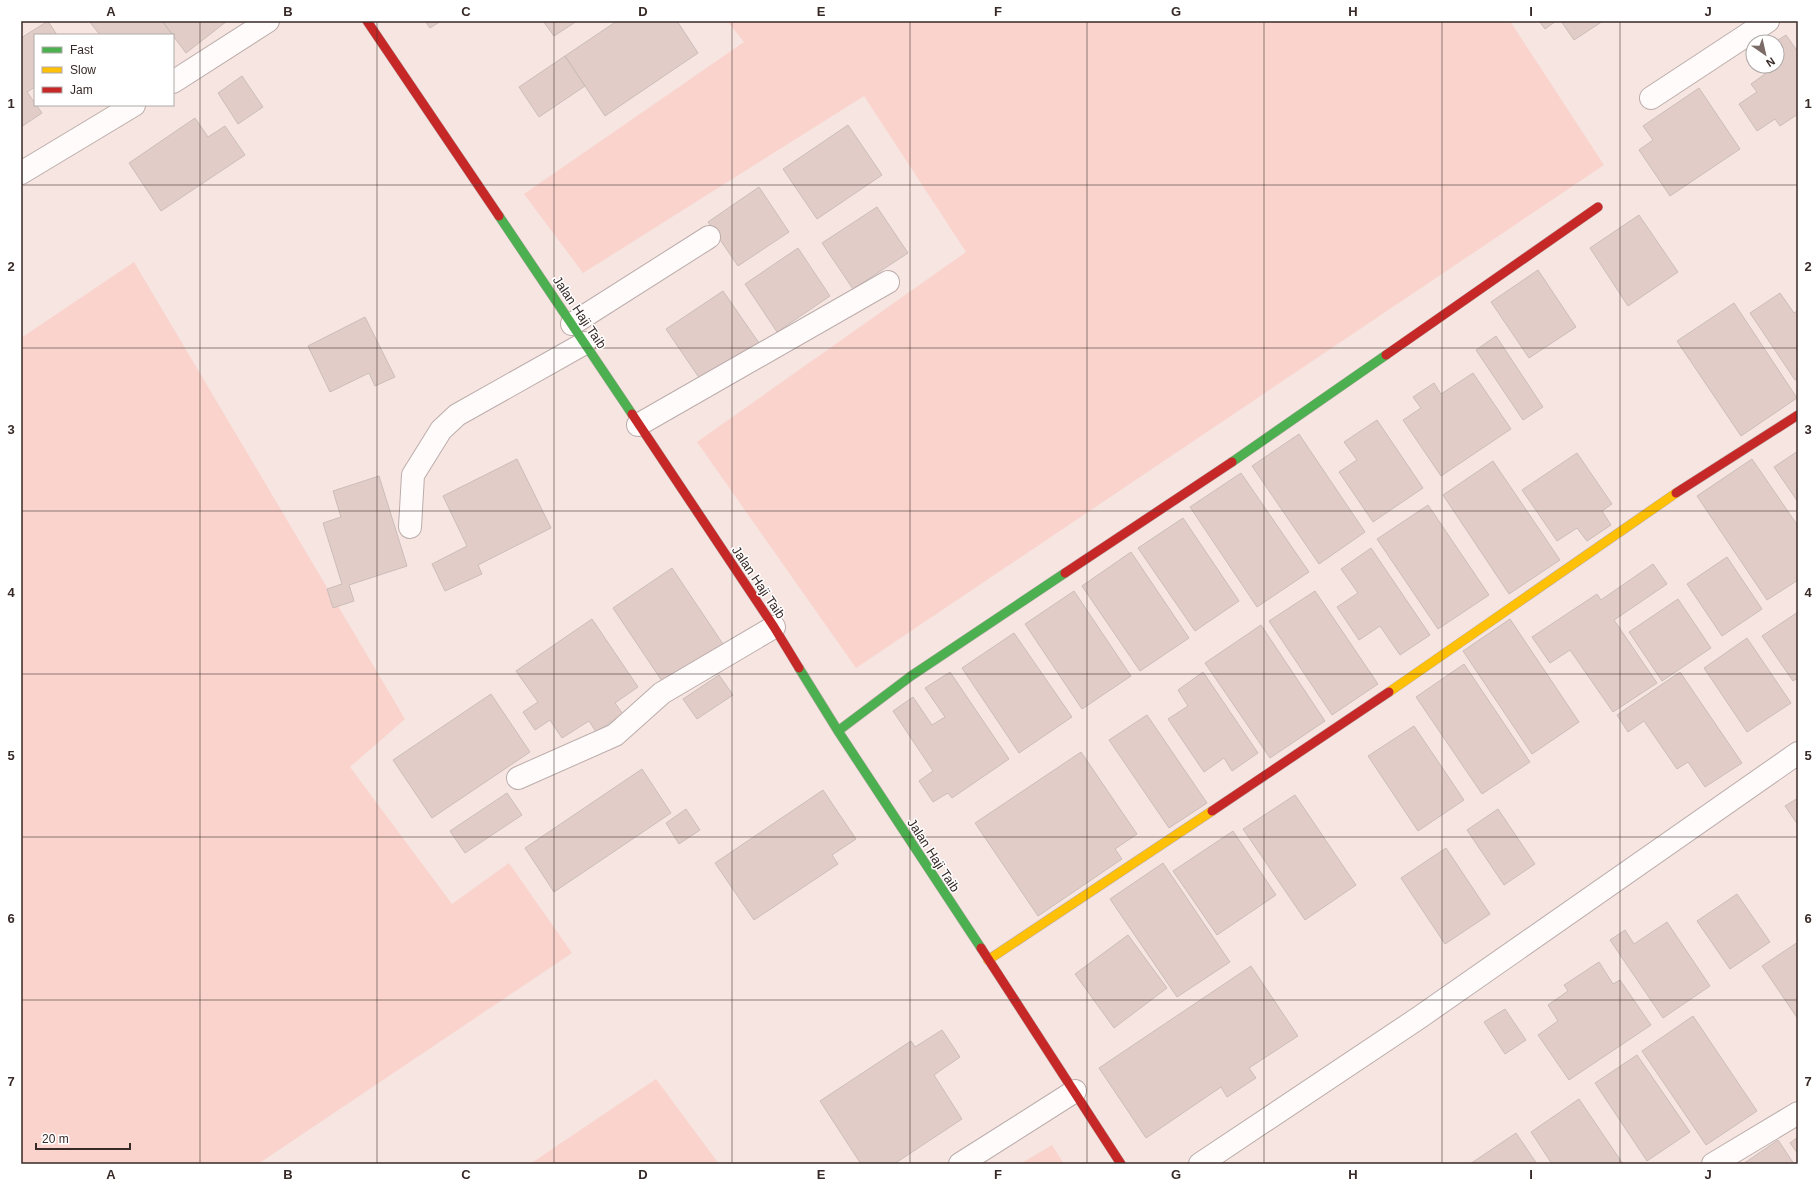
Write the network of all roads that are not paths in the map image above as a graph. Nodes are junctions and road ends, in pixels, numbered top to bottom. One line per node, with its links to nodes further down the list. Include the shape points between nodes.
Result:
1 (268, 21): 4 (street)
2 (367, 21): 11 (street, Jalan Haji Taib)
3 (1768, 21): 5 (street)
4 (174, 81)
5 (1651, 98)
6 (132, 106): 7 (street)
7 (21, 173)
8 (1598, 207): 17 (street, via 1257,445 910,676)
9 (709, 236): 11 (street)
10 (888, 282): 14 (street)
11 (572, 324): 12 (street, Jalan Haji Taib)
12 (585, 343): 14 (street, Jalan Haji Taib); 15 (street, via 457,415 441,430 413,475)
13 (1798, 415): 20 (street, via 1661,503 1438,660)
14 (638, 425): 16 (street, Jalan Haji Taib)
15 (410, 527)
16 (774, 627): 17 (street, Jalan Haji Taib); 19 (street, via 662,693 615,736)
17 (838, 730): 20 (street, Jalan Haji Taib)
18 (1798, 752): 25 (street, via 1420,1017)
19 (518, 778)
20 (988, 960): 21 (street, Jalan Haji Taib)
21 (1075, 1091): 23 (street); 24 (street, Jalan Haji Taib)
22 (1798, 1113): 26 (street)
23 (960, 1164)
24 (1121, 1164)
25 (1200, 1164)
26 (1713, 1164)

